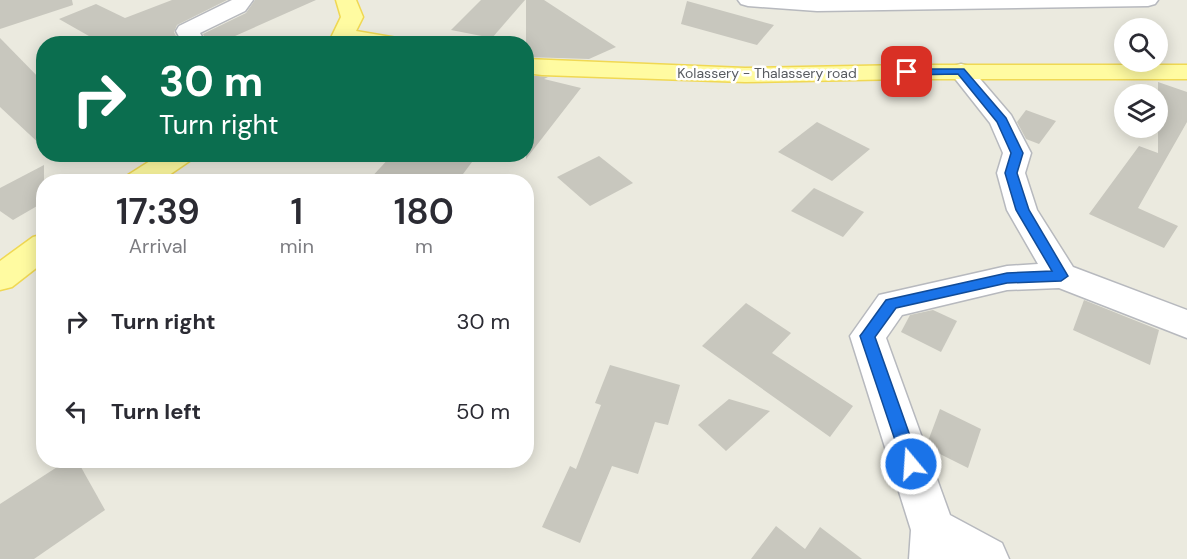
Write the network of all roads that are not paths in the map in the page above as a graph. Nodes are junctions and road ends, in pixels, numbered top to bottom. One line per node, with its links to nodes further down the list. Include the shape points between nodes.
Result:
1 (243, 0): 5 (street, via 238,7 186,31)
2 (346, 0): 6 (main road, via 352,17)
3 (747, 0): 4 (street, via 817,5)
4 (1148, 0)
5 (189, 36)
6 (344, 36)
7 (534, 67): 8 (main road, Kolassery - Thalassery road, via 745,75)
8 (961, 71): 9 (main road, Kolassery - Thalassery road); 13 (street, via 1002,121 1017,153 1011,173 1022,210)
9 (1187, 72)
10 (169, 162): 11 (main road)
11 (150, 174)
12 (36, 251): 14 (main road)
13 (1061, 276): 15 (street); 16 (street, via 1007,278 891,304 868,336)
14 (0, 278)
15 (1187, 324)
16 (932, 545): 17 (street)
17 (986, 559)

